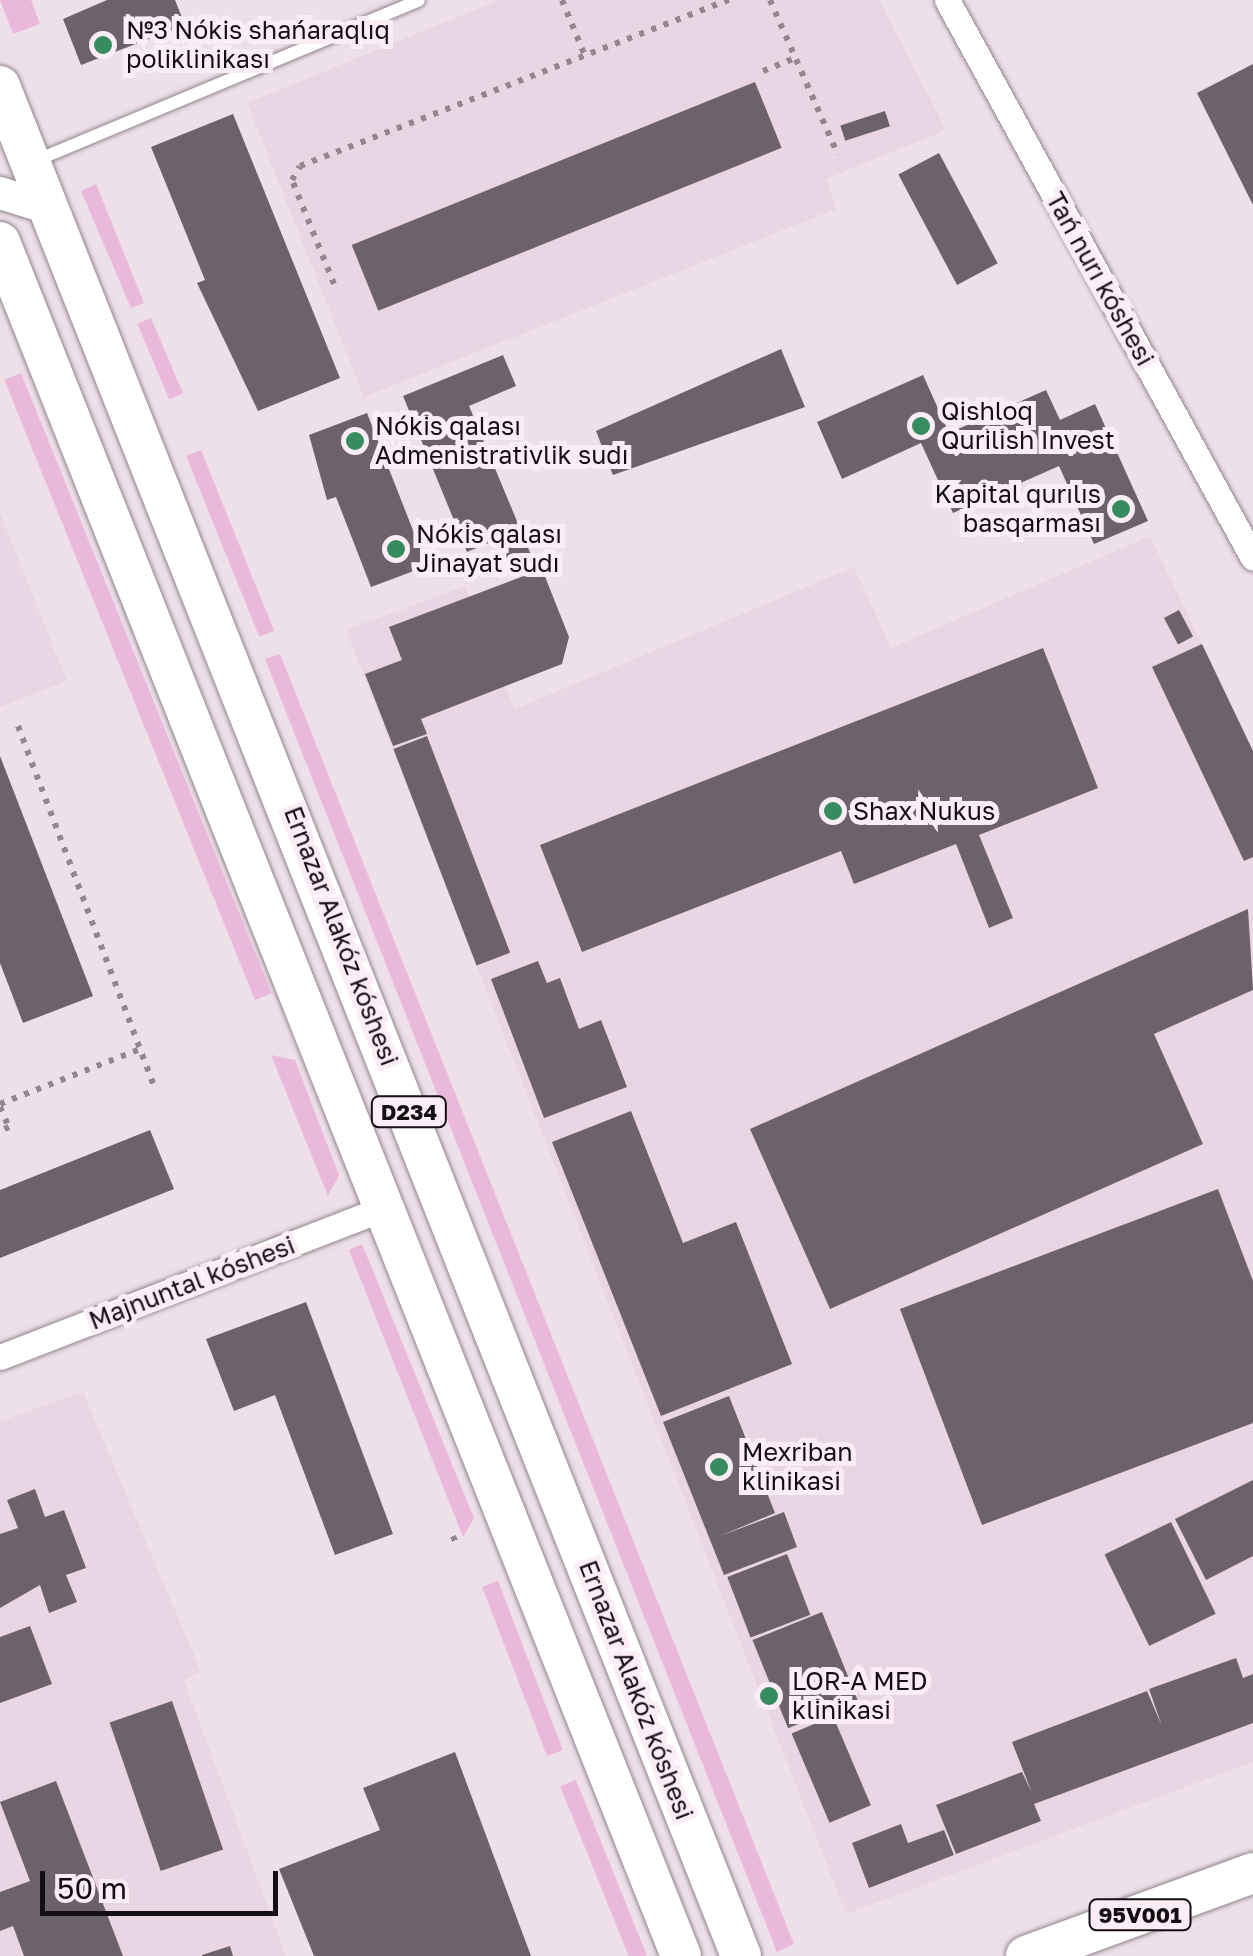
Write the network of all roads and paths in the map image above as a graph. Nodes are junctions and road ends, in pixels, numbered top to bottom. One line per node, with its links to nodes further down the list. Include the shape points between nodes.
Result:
1 (419, 0): 10 (lane)
2 (562, 0): 6 (path)
3 (729, 0): 6 (path)
4 (770, 0): 7 (path)
5 (947, 0): 17 (street, Tań nurı kóshesi)
6 (585, 56): 15 (path, via 300,166 292,180)
7 (796, 58): 8 (path); 11 (path)
8 (763, 72)
9 (0, 86): 10 (main road, Ernazar Alakóz kóshesi / D234)
10 (16, 147): 13 (main road, Ernazar Alakóz kóshesi / D234)
11 (838, 155)
12 (0, 193): 13 (street)
13 (52, 210): 19 (main road, Ernazar Alakóz kóshesi / D234)
14 (0, 242): 16 (main road, D234)
15 (334, 284)
16 (10, 293): 20 (main road, D234)
17 (1253, 558)
18 (18, 726): 23 (path)
19 (326, 898): 20 (main road, via 305,928); 21 (main road, Ernazar Alakóz kóshesi / D234)
20 (270, 919): 22 (main road, D234)
21 (374, 1022): 22 (main road, via 338,1010); 33 (main road, Ernazar Alakóz kóshesi / D234)
22 (320, 1042): 27 (main road, D234)
23 (140, 1048): 24 (path); 25 (path)
24 (156, 1091)
25 (0, 1105): 26 (path, via 9,1127)
26 (0, 1131)
27 (384, 1208): 28 (street, Majnuntal kóshesi); 32 (main road, D234)
28 (0, 1358)
29 (453, 1536): 30 (path)
30 (457, 1546)
31 (1253, 1873): 34 (main road, 95V001)
32 (681, 1956)
33 (741, 1956)
34 (1026, 1956)

